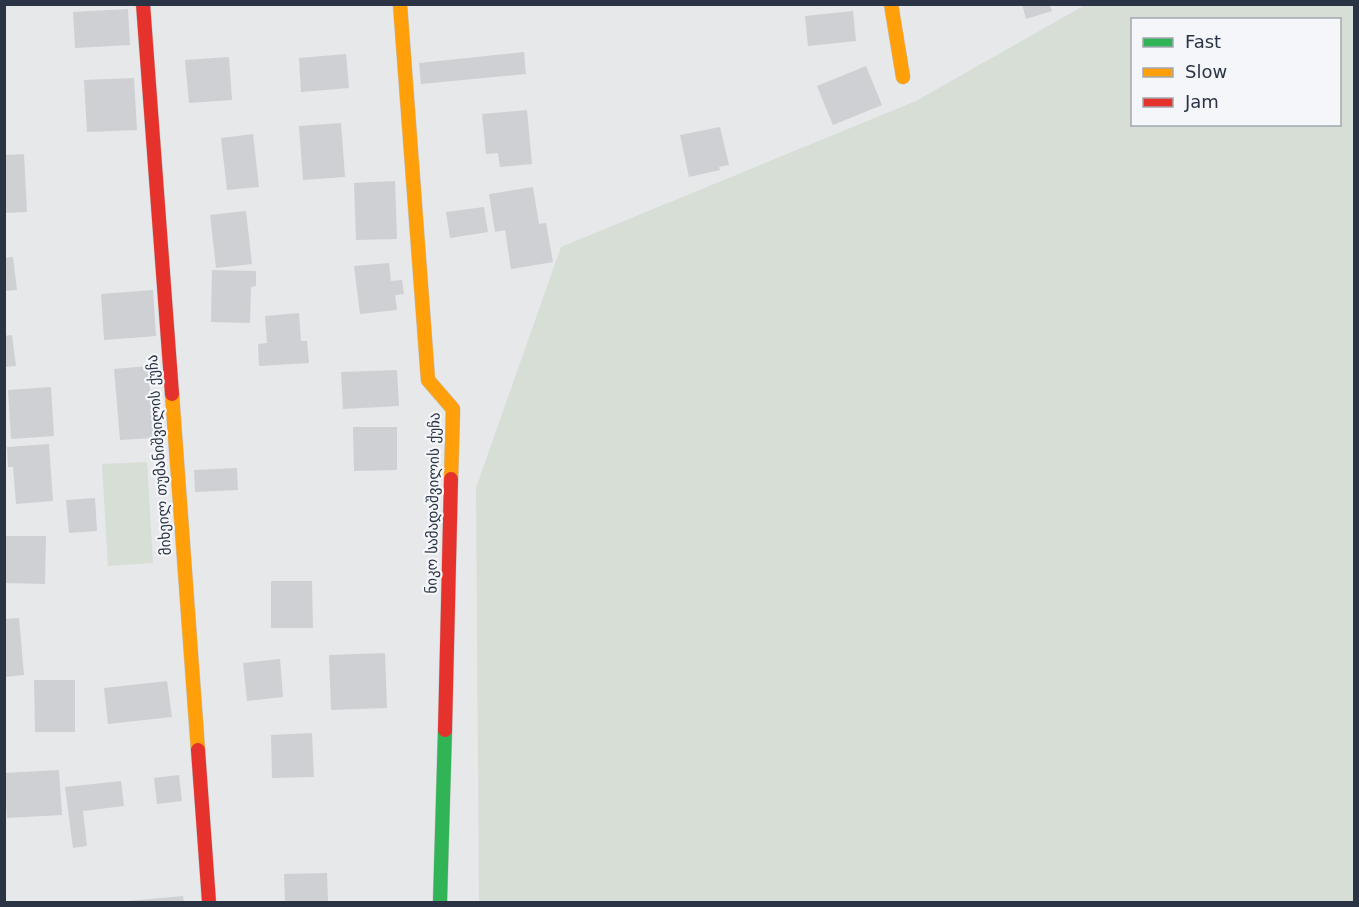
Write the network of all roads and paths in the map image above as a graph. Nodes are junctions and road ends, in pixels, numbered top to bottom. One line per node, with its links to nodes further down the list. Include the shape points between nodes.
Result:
1 (143, 4): 5 (street, მიხეილ თუმანიშვილის ქუჩა)
2 (400, 4): 6 (street, ნიკო სამადაშვილის ქუჩა, via 428,380 453,409)
3 (891, 4): 4 (street)
4 (903, 77)
5 (209, 903)
6 (440, 903)

